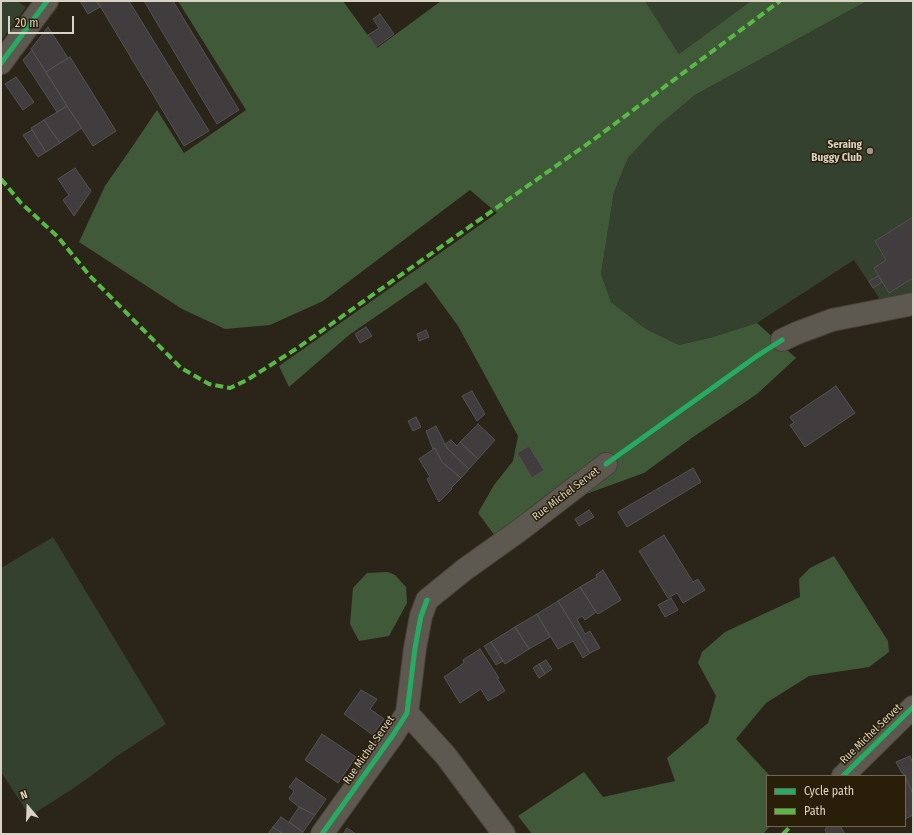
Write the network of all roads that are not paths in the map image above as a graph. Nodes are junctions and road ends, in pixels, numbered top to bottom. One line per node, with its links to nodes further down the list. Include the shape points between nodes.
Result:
1 (47, 1): 2 (street)
2 (1, 63)
3 (913, 304): 4 (street, via 832,320)
4 (782, 340)
5 (606, 464): 7 (street, Rue Michel Servet, via 427,600 415,648)
6 (913, 707): 8 (street, Rue Michel Servet)
7 (407, 713): 9 (street, Rue Michel Servet); 10 (street, Rue Michel Servet, via 446,756)
8 (844, 775)
9 (322, 834)
10 (504, 834)

